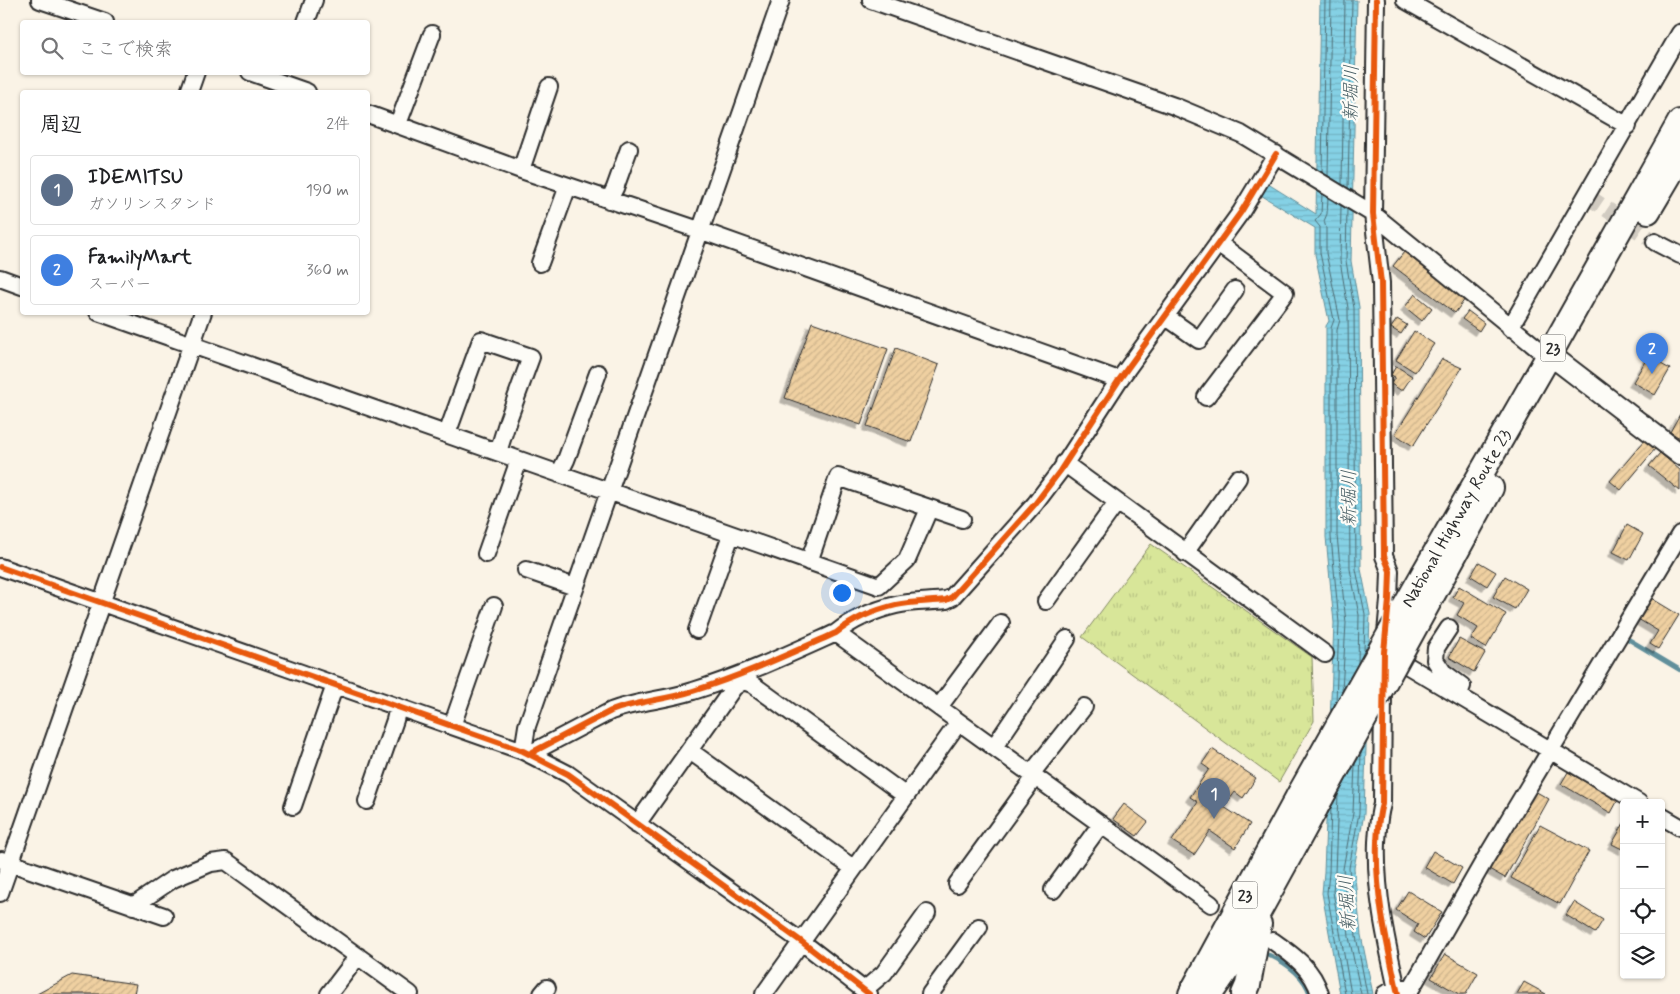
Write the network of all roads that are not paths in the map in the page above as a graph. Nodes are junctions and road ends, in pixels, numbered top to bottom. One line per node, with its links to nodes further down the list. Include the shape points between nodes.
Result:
1 (40, 0): 7 (street)
2 (314, 0): 8 (street)
3 (781, 0): 28 (street)
4 (870, 0): 22 (street, via 1174,106 1241,134)
5 (1376, 0): 27 (street)
6 (1405, 0): 20 (street)
7 (99, 20)
8 (307, 20)
9 (1680, 33): 20 (street)
10 (432, 34): 19 (street)
11 (195, 75): 15 (street)
12 (259, 75): 13 (street)
13 (284, 83): 16 (street)
14 (549, 87): 24 (street)
15 (190, 90)
16 (302, 90)
17 (370, 115): 19 (street)
18 (1680, 122): 41 (highway, National Highway Route 23 / 23)
19 (398, 124): 24 (street)
20 (1628, 126): 39 (street)
21 (629, 149): 26 (street)
22 (1276, 154): 27 (street); 30 (street)
23 (1680, 157): 41 (highway, National Highway Route 23 / 23)
24 (521, 170): 25 (street)
25 (568, 186): 26 (street); 32 (street)
26 (609, 200): 28 (street)
27 (1372, 214): 39 (street); 74 (street, via 1381,283 1384,556 1390,571)
28 (702, 231): 43 (street); 52 (street)
29 (1655, 242): 31 (street)
30 (1218, 243): 38 (street); 44 (street, via 1285,293)
31 (1680, 255)
32 (540, 264)
33 (0, 278): 34 (street)
34 (20, 285)
35 (1235, 290): 38 (street, via 1200,340)
36 (106, 315): 40 (street)
37 (202, 315): 40 (street)
38 (1165, 316): 43 (street)
39 (1510, 328): 41 (street)
40 (191, 345): 45 (street); 66 (street)
41 (1554, 360): 47 (main road); 92 (highway, National Highway Route 23 / 23, bridge)
42 (598, 372): 50 (street)
43 (1119, 380): 49 (street)
44 (1206, 397)
45 (447, 434): 46 (street); 46 (street, via 481,340 531,357)
46 (498, 452): 48 (street)
47 (1680, 454)
48 (519, 460): 50 (street); 59 (street)
49 (1064, 464): 53 (street); 68 (street, via 1035,504 952,597)
50 (559, 474): 52 (street)
51 (1238, 478): 58 (street)
52 (610, 492): 57 (street); 64 (street)
53 (1117, 502): 58 (street); 65 (street)
54 (929, 509): 55 (street); 60 (street, via 838,477); 63 (street, via 907,560)
55 (962, 519)
56 (1680, 534): 86 (street)
57 (731, 535): 60 (street); 71 (street)
58 (1185, 553): 75 (street)
59 (486, 554)
60 (809, 562): 63 (street)
61 (0, 567): 66 (street)
62 (526, 570): 64 (street)
63 (880, 586): 68 (street)
64 (575, 587): 87 (street, via 528,726)
65 (1046, 601)
66 (101, 602): 77 (street); 98 (street)
67 (494, 606): 83 (street)
68 (887, 608): 72 (street, via 847,624)
69 (1001, 623): 80 (street)
70 (1449, 628): 78 (street, via 1436,648 1435,660 1443,672 1462,686)
71 (697, 630)
72 (836, 633): 76 (street); 80 (street)
73 (1068, 638): 84 (street)
74 (1384, 652): 78 (street); 114 (street, via 1382,804 1378,814 1377,864 1384,932)
75 (1325, 654)
76 (742, 678): 85 (street); 87 (street, via 611,711); 89 (street)
77 (335, 685): 79 (street); 93 (street)
78 (1459, 695): 86 (street)
79 (398, 707): 83 (street); 91 (street)
80 (939, 707): 82 (street)
81 (1084, 707): 88 (street)
82 (959, 722): 84 (street); 89 (street)
83 (452, 726): 87 (street)
84 (994, 747): 88 (street)
85 (690, 750): 95 (street); 99 (street)
86 (1550, 750): 90 (street); 114 (street)
87 (526, 752): 95 (street, via 568,774)
88 (1033, 775): 96 (street); 100 (street)
89 (906, 796): 99 (street)
90 (1632, 799)
91 (367, 801)
92 (1307, 801): 105 (highway, National Highway Route 23 / 23); 119 (highway, National Highway Route 23 / 23)
93 (293, 806)
94 (1665, 818): 97 (street)
95 (637, 824): 110 (street)
96 (1101, 824): 101 (street); 103 (street)
97 (1680, 827)
98 (5, 861): 102 (street); 104 (street)
99 (853, 868): 110 (street)
100 (957, 884)
101 (1052, 890)
102 (0, 893)
103 (1211, 904)
104 (133, 906): 107 (street); 111 (street, via 173,879 211,863 226,861)
105 (1262, 907): 112 (highway, National Highway Route 23 / 23); 122 (highway)
106 (927, 913): 113 (street)
107 (164, 916)
108 (979, 927): 118 (street)
109 (1272, 941): 123 (street, via 1296,957 1311,973)
110 (802, 942): 113 (street); 117 (street)
111 (358, 956): 115 (street); 116 (street)
112 (1226, 971): 120 (highway, National Highway Route 23 / 23); 121 (highway)
113 (867, 992)
114 (1400, 992)
115 (329, 994)
116 (410, 994)
117 (764, 994)
118 (930, 994)
119 (1191, 994)
120 (1210, 994)
121 (1220, 994)
122 (1244, 994)
123 (1320, 994)

